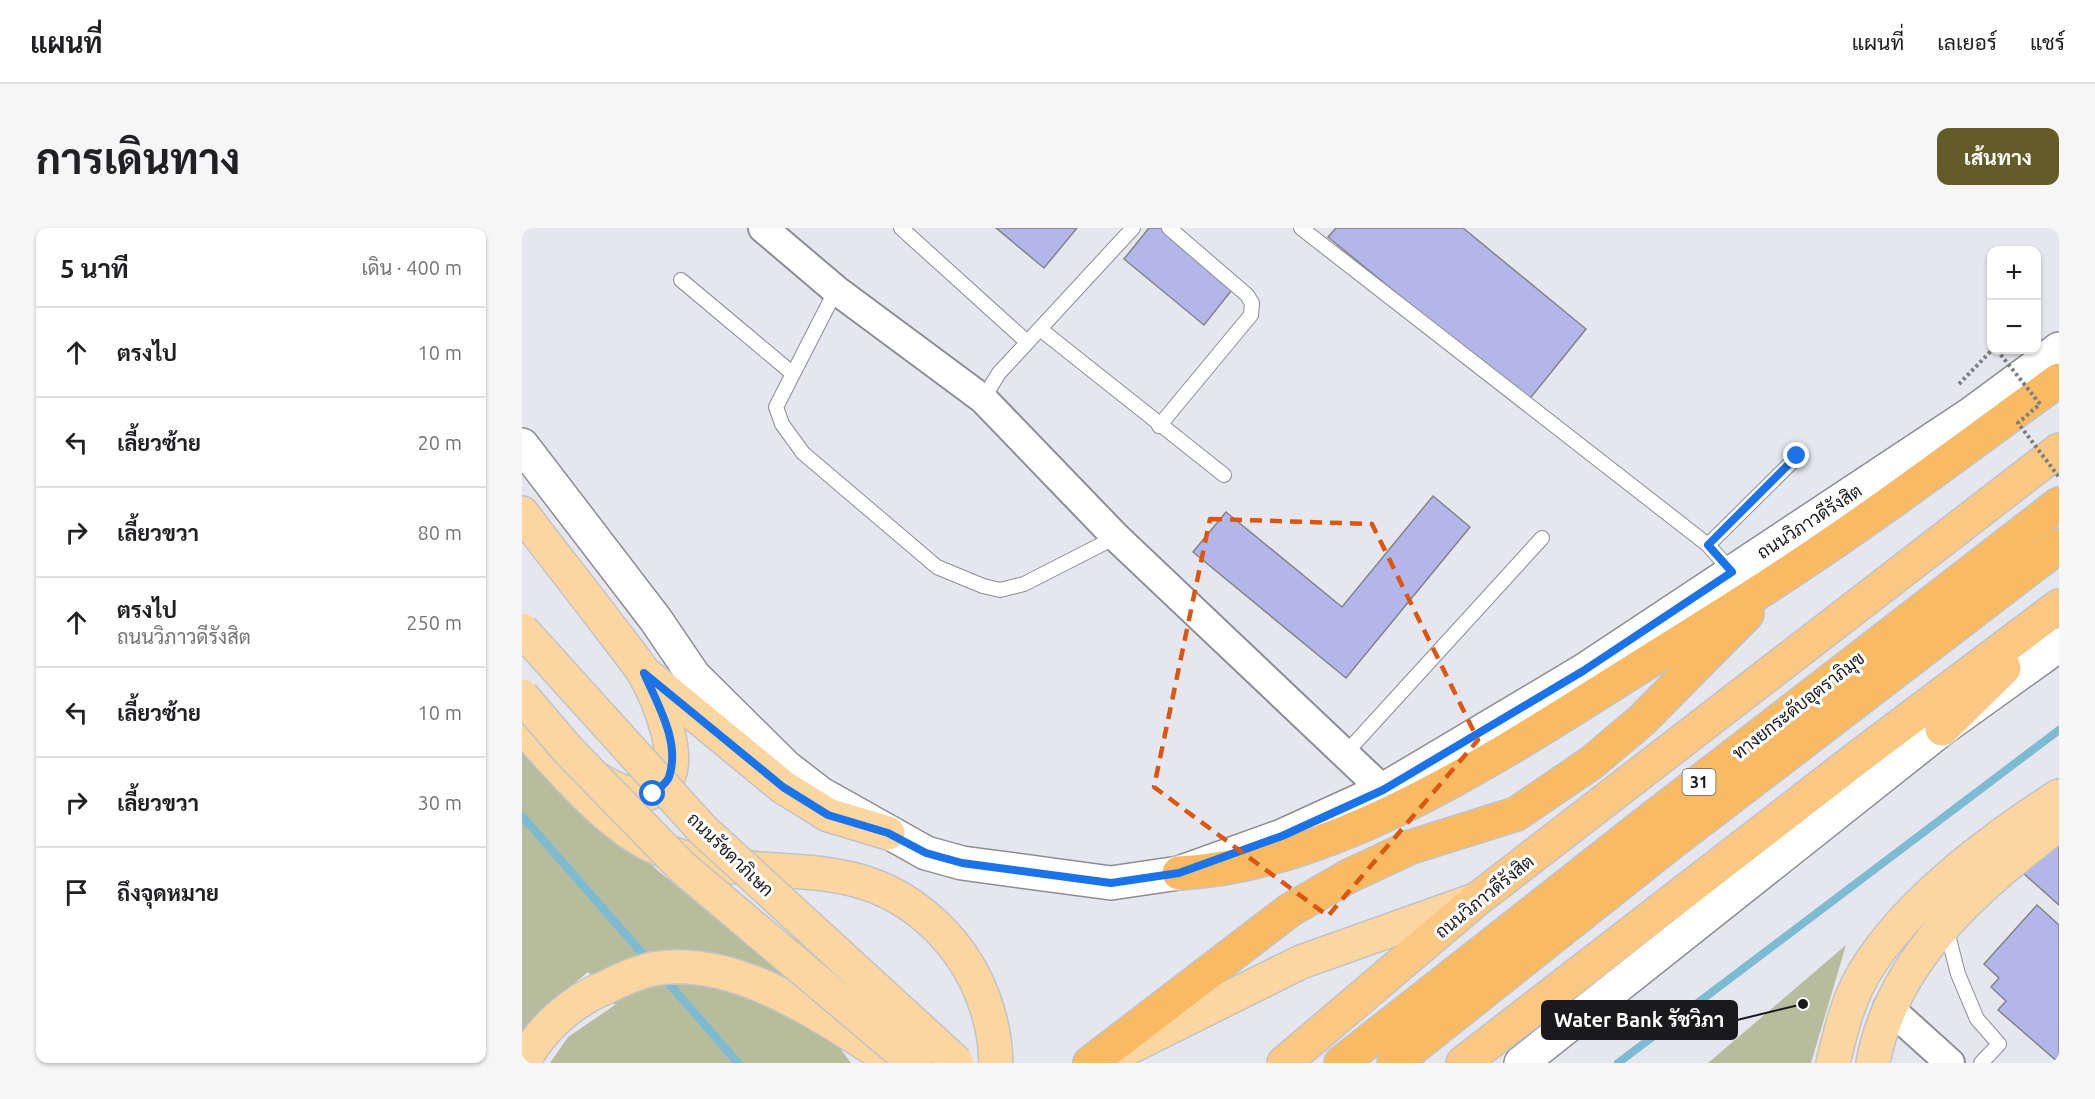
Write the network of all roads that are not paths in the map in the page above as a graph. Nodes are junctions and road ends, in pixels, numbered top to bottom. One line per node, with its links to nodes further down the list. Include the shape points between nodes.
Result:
1 (763, 228): 8 (street)
2 (901, 228): 10 (lane)
3 (1133, 228): 9 (lane)
4 (1169, 228): 15 (lane, via 1252,303 1251,315)
5 (1301, 228): 6 (lane)
6 (1318, 233): 24 (lane)
7 (681, 280): 12 (lane)
8 (836, 290): 12 (lane); 14 (street)
9 (1040, 328): 10 (lane); 15 (lane)
10 (1027, 342): 14 (lane)
11 (2059, 349): 26 (main road, ถนนวิภาวดีรังสิต, via 1971,414)
12 (792, 373): 22 (lane, via 776,407 790,438 937,567 1000,590 1038,578)
13 (2059, 381): 27 (highway)
14 (982, 399): 22 (street)
15 (1159, 426): 19 (lane)
16 (522, 445): 41 (main road, ถนนวิภาวดีรังสิต, via 694,676 786,767 821,794)
17 (2059, 450): 43 (highway, ถนนวิภาวดีรังสิต / 31)
18 (1797, 456): 24 (lane)
19 (1224, 475)
20 (2059, 504): 54 (highway, ทางยกระดับอุตราภิมุข / 31)
21 (522, 513): 32 (main road)
22 (1116, 537): 37 (street)
23 (1542, 538): 37 (lane)
24 (1708, 545): 26 (lane)
25 (2059, 546): 55 (highway, ทางยกระดับอุตราภิมุข / 31, via 1666,847)
26 (1732, 572): 38 (main road, ถนนวิภาวดีรังสิต, via 1583,671)
27 (1790, 572): 42 (highway, via 1544,728 1406,805 1326,838 1241,866); 51 (highway, via 1641,721 1591,763 1516,813 1411,846 1290,910)
28 (2059, 606): 56 (highway)
29 (2059, 615): 35 (highway)
30 (522, 630): 49 (main road, ถนนรัชดาภิเษก, bridge, via 702,829)
31 (2059, 645): 35 (main road)
32 (644, 673): 36 (main road, via 669,731 669,778 653,794 624,792); 41 (main road, via 783,787 828,815)
33 (522, 696): 48 (main road, ถนนรัชดาภิเษก, bridge, via 568,750 682,867)
34 (522, 728): 36 (main road)
35 (1942, 729): 57 (main road)
36 (546, 753): 50 (main road, via 607,814 656,847 708,862 860,880 913,905 962,955 990,1019)
37 (1344, 755): 38 (street)
38 (1383, 790): 42 (main road, ถนนวิภาวดีรังสิต, via 1282,836)
39 (2059, 796): 58 (main road, via 1961,868 1889,939 1868,965 1850,999)
40 (2059, 824): 44 (main road, via 1970,900)
41 (888, 833): 42 (main road, ถนนวิภาวดีรังสิต, via 926,853 1031,874 1111,883)
42 (1179, 873)
43 (1476, 900): 52 (main road, via 1301,962); 53 (highway, ถนนวิภาวดีรังสิต / 31)
44 (1946, 926): 45 (main road, via 1905,975); 61 (lane, via 1958,974 1977,1018 1999,1044)
45 (1888, 1007): 59 (main road); 60 (street)
46 (523, 1063): 47 (main road, via 549,1027 597,991 654,969 691,967 720,971 764,986)
47 (896, 1063)
48 (914, 1063)
49 (957, 1063)
50 (996, 1063)
51 (1090, 1063)
52 (1097, 1063)
53 (1284, 1063)
54 (1341, 1063)
55 (1394, 1063)
56 (1462, 1063)
57 (1521, 1063)
58 (1833, 1063)
59 (1873, 1063)
60 (1950, 1063)
61 (1981, 1063)

